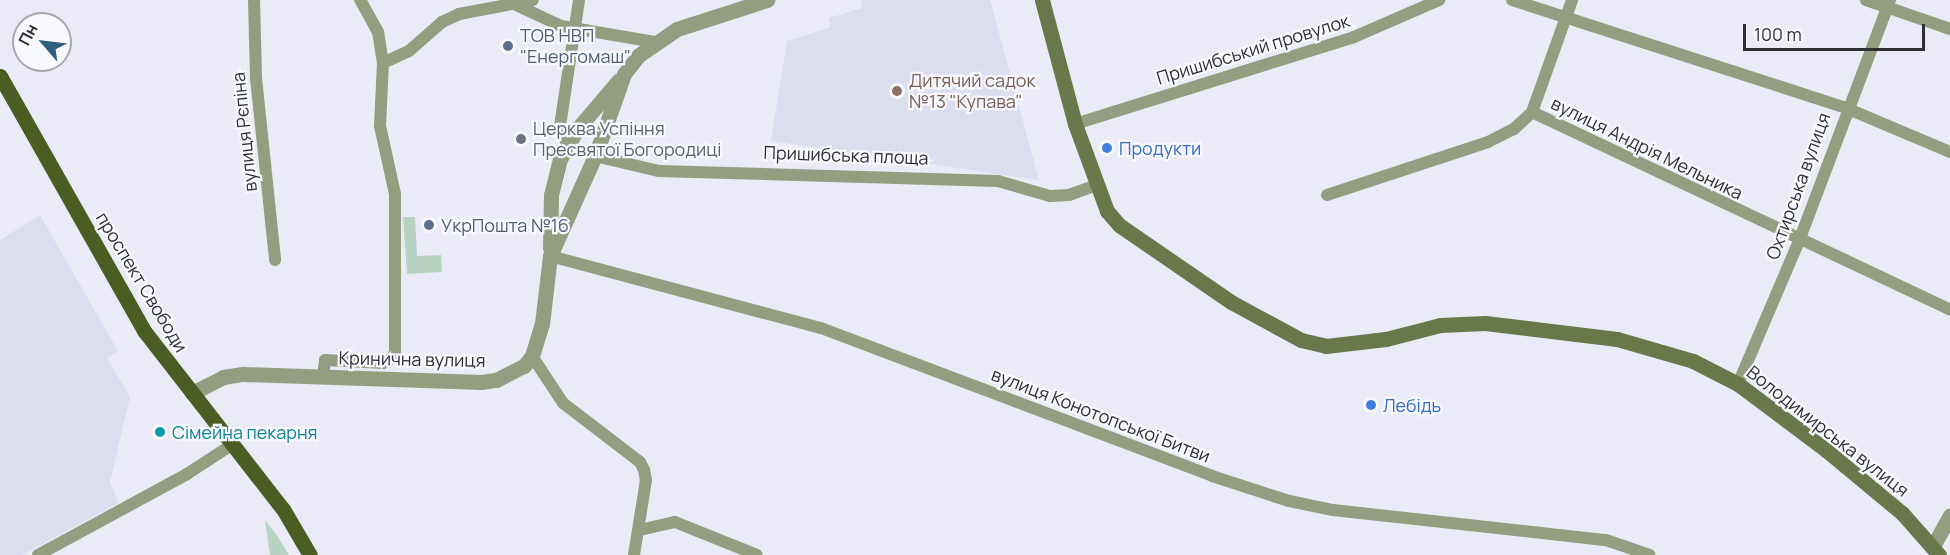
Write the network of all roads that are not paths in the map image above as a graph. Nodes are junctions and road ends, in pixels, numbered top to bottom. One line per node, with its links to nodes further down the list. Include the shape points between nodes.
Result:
1 (254, 0): 30 (street, вулиця Рєпіна, via 256,78)
2 (360, 0): 17 (street, via 378,32)
3 (533, 0): 11 (street)
4 (579, 0): 14 (street)
5 (767, 0): 16 (street, via 696,22)
6 (1042, 0): 22 (main road, Володимирська вулиця)
7 (1439, 0): 22 (street, Пришибський провулок, via 1354,37)
8 (1512, 0): 13 (street)
9 (1572, 0): 13 (street)
10 (1866, 0): 12 (street)
11 (510, 2): 14 (street, via 546,20); 17 (street, via 442,21 409,51)
12 (1889, 4): 15 (street); 20 (street, Охтирська вулиця)
13 (1566, 18): 20 (street); 21 (street)
14 (577, 28): 16 (street); 23 (street, via 560,126)
15 (1950, 29)
16 (655, 42): 18 (street)
17 (383, 63): 33 (street, via 380,126 395,194 395,351 383,363 325,360)
18 (624, 74): 23 (street); 25 (street)
19 (0, 76): 35 (main road, проспект Свободи, via 133,313)
20 (1846, 108): 24 (street); 28 (street, Охтирська вулиця)
21 (1532, 112): 27 (street, вулиця Андрія Мельника, via 1514,129 1488,142); 28 (street, вулиця Андрія Мельника)
22 (1075, 124): 26 (main road, Володимирська вулиця)
23 (567, 144): 29 (street, via 551,195)
24 (1950, 152)
25 (595, 156): 26 (street, Пришибська площа, via 659,171 998,181 1050,196 1070,195); 29 (street)
26 (1094, 186): 34 (main road, Володимирська вулиця, via 1107,211 1126,230 1231,302 1314,344 1356,344 1440,325 1511,325 1639,345 1693,361)
27 (1327, 195)
28 (1799, 241): 31 (street, вулиця Андрія Мельника); 34 (street, Охтирська вулиця)
29 (550, 256): 32 (street, via 542,324); 44 (street, вулиця Конотопської Битви, via 821,328 1289,501 1334,510 1606,540)
30 (275, 260)
31 (1950, 310)
32 (532, 356): 33 (street, Кринична вулиця, via 510,375 482,382); 38 (street, via 570,410 639,462 646,480 639,510)
33 (323, 377): 35 (street, Кринична вулиця, via 232,375)
34 (1738, 384): 39 (main road, Володимирська вулиця, via 1902,513)
35 (192, 393): 36 (main road, проспект Свободи)
36 (233, 444): 40 (street, via 187,474); 41 (main road, проспект Свободи, via 283,509)
37 (1950, 515): 39 (street)
38 (640, 530): 42 (street); 43 (street, via 675,522)
39 (1936, 551)
40 (38, 555)
41 (310, 555)
42 (634, 555)
43 (757, 555)
44 (1650, 555)

